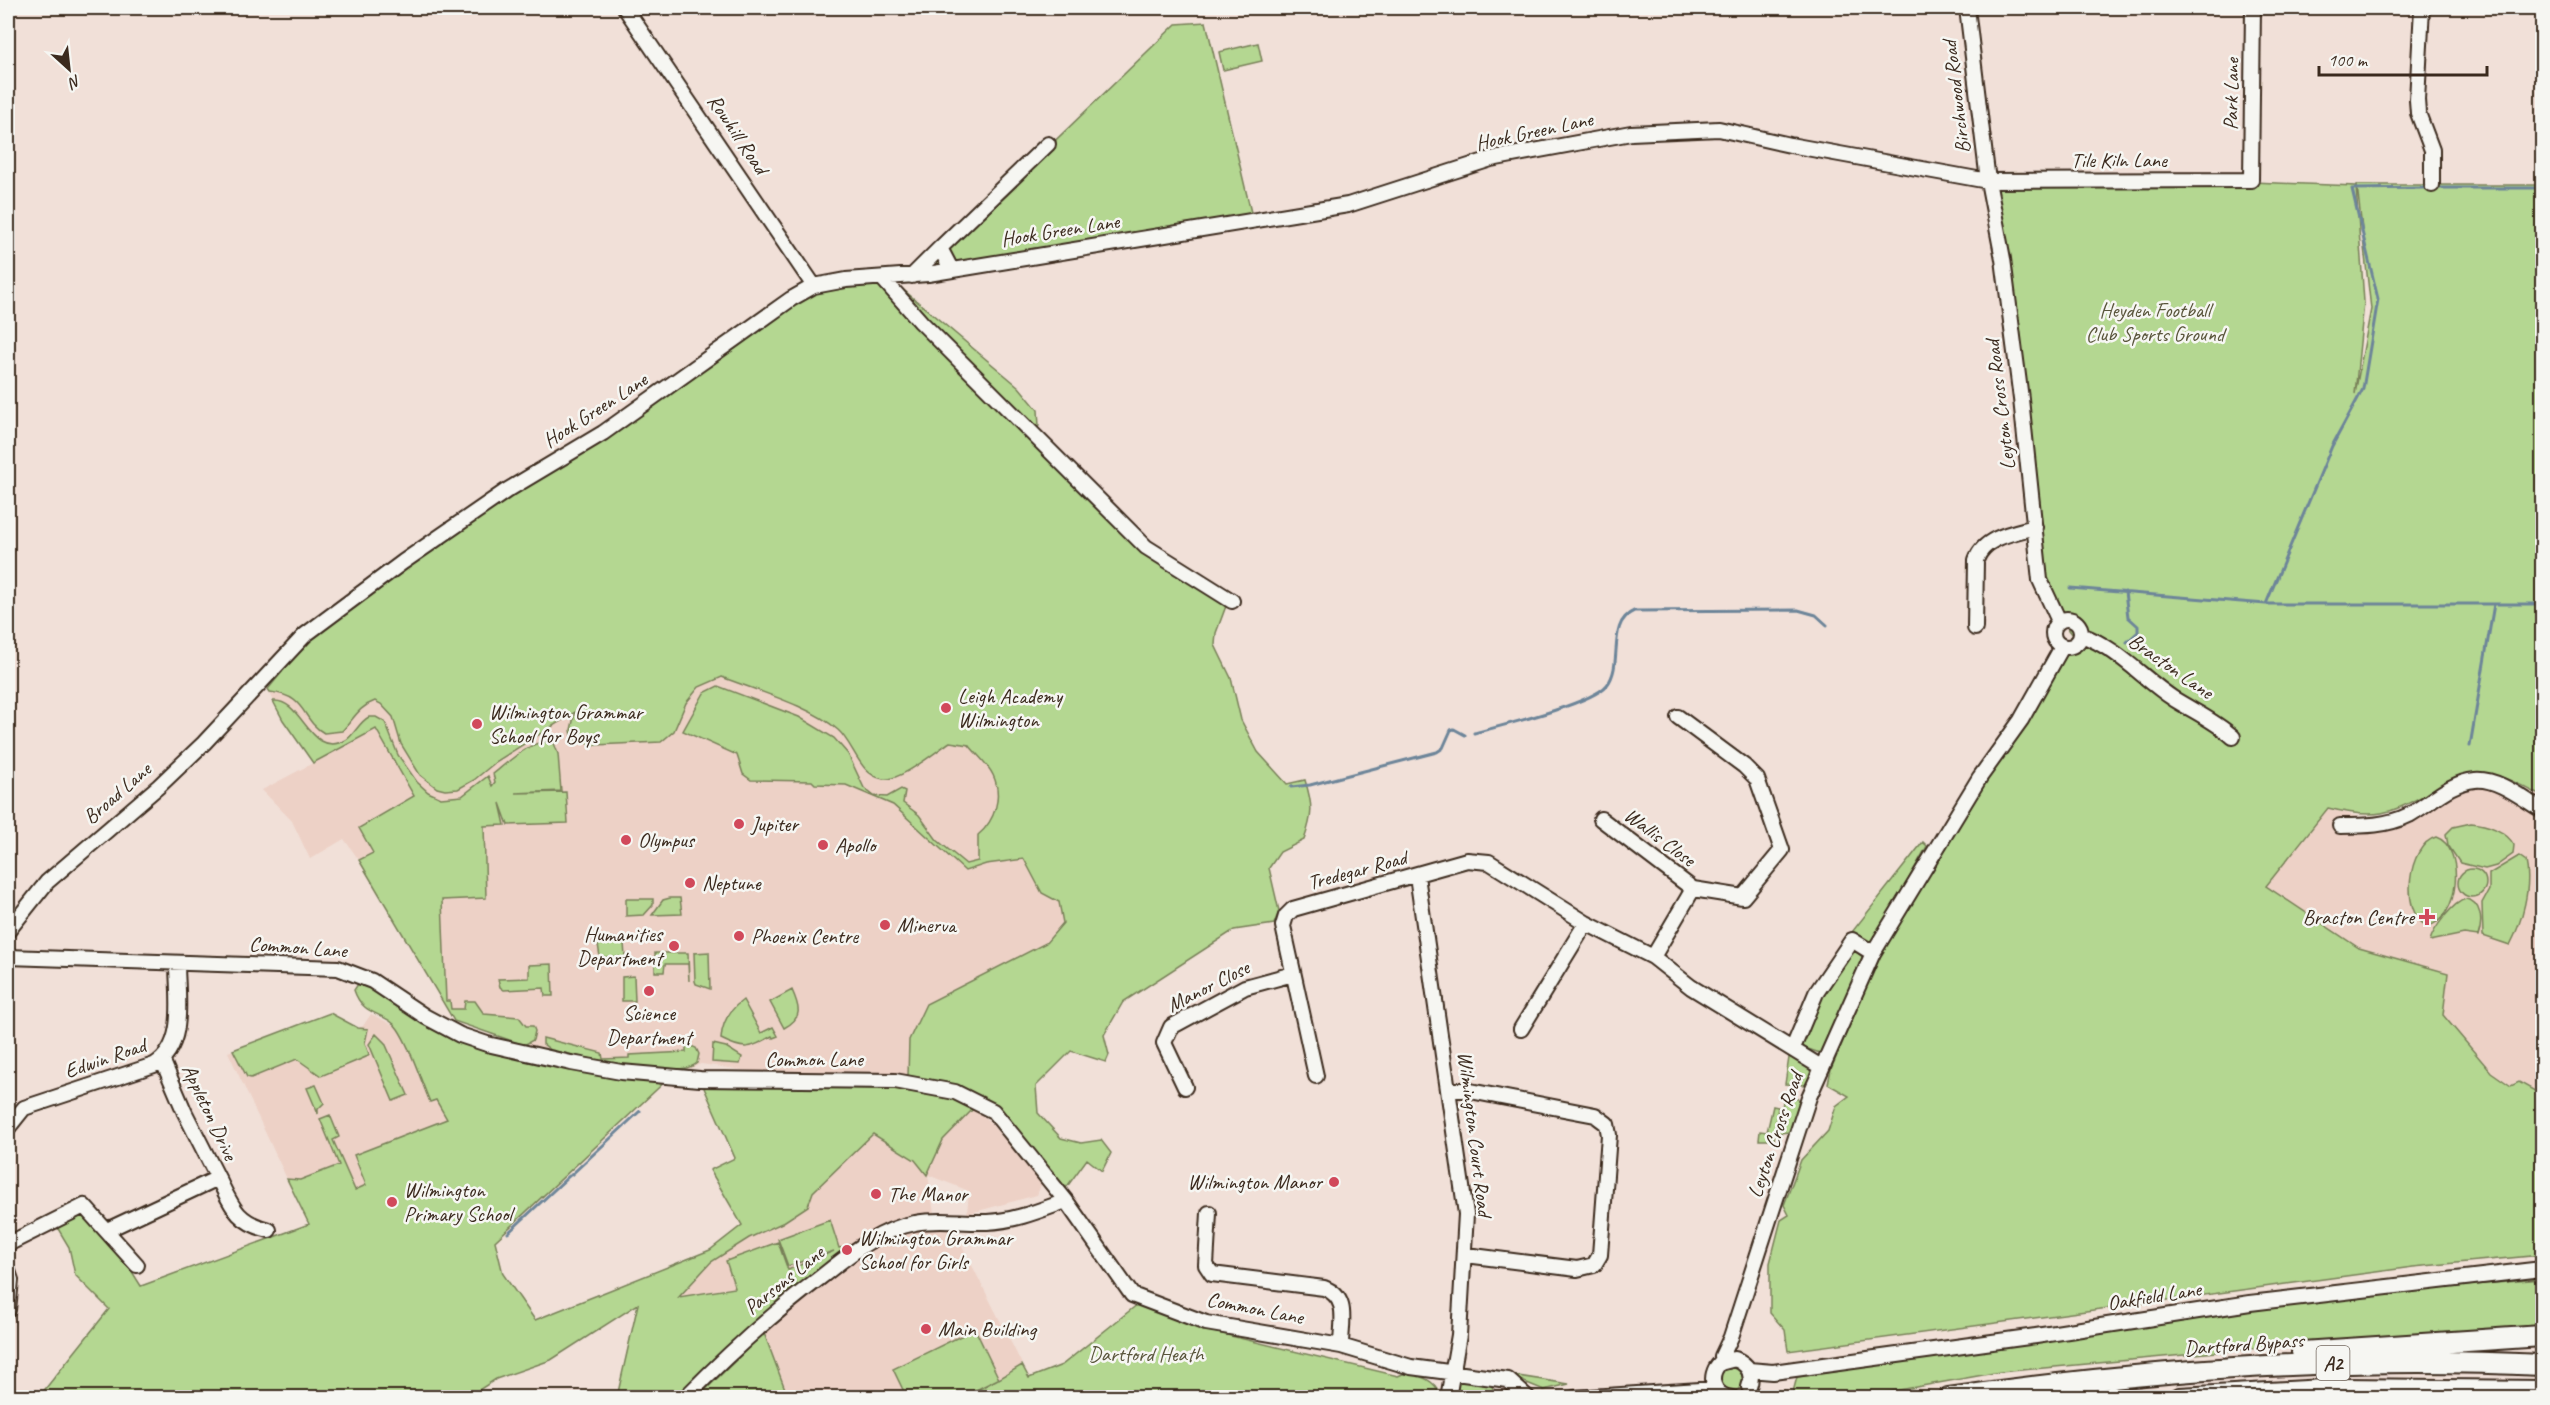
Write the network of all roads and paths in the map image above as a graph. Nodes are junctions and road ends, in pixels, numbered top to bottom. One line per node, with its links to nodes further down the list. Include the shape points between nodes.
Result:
1 (625, 8): 13 (street, Rowhill Road)
2 (1967, 8): 7 (street, Birchwood Road)
3 (2253, 8): 6 (street, Park Lane)
4 (2422, 8): 8 (street, via 2417,100 2432,150)
5 (1048, 144): 9 (street)
6 (2251, 180): 7 (street, Tile Kiln Lane)
7 (1988, 181): 10 (street, Hook Green Lane, via 1719,129 1631,133 1491,159 1348,206); 14 (street, Leyton Cross Road, via 2002,259)
8 (2432, 185)
9 (940, 248): 10 (street); 11 (street)
10 (951, 269): 11 (street, Hook Green Lane)
11 (912, 276): 12 (street, Hook Green Lane)
12 (883, 279): 13 (street, Hook Green Lane); 15 (street, via 1146,547)
13 (814, 286): 20 (street, Hook Green Lane, via 603,433 506,491 403,562 305,635)
14 (2035, 528): 16 (street, Leyton Cross Road, via 2040,580); 17 (street, via 1992,541 1979,550)
15 (1232, 601)
16 (2059, 621): 18 (street, via 2074,621); 19 (street, Leyton Cross Road, via 2052,634)
17 (1975, 628)
18 (2081, 634): 19 (street, Leyton Cross Road, via 2075,644); 22 (street, Bracton Lane, via 2113,651 2173,698 2212,719)
19 (2062, 647): 30 (street, Leyton Cross Road, via 2021,720 1961,806)
20 (256, 689): 29 (street, Broad Lane, via 159,786 47,882)
21 (1678, 717): 27 (street, Wallis Close, via 1756,779 1782,850 1743,897)
22 (2233, 737)
23 (2542, 810): 25 (street, via 2506,789 2475,780 2392,822)
24 (1601, 819): 27 (street, Wallis Close)
25 (2340, 826)
26 (1417, 876): 28 (street, Tredegar Road, via 1467,860 1489,862); 34 (street, Tredegar Road, via 1293,909 1283,926); 41 (street, Wilmington Court Road)
27 (1693, 889): 32 (street, Wallis Close)
28 (1586, 923): 32 (street, Tredegar Road); 35 (street)
29 (8, 931)
30 (1873, 953): 36 (street, Leyton Cross Road, via 1852,940 1816,993); 38 (street, Leyton Cross Road)
31 (8, 957): 33 (street, Common Lane)
32 (1653, 957): 36 (street, Tredegar Road, via 1691,987)
33 (177, 963): 42 (street, Edwin Road, via 176,1035 166,1058 24,1108); 44 (street, Common Lane, via 338,968 372,981 460,1035 536,1056 621,1072 724,1080 895,1081 955,1092 993,1112)
34 (1293, 974): 39 (street, Tredegar Road); 40 (street, Manor Close, via 1245,987 1171,1027 1164,1043)
35 (1521, 1029)
36 (1792, 1048): 38 (street, Tredegar Road)
37 (164, 1064): 43 (street, Appleton Drive)
38 (1821, 1067): 55 (street, Leyton Cross Road)
39 (1316, 1076)
40 (1185, 1087)
41 (1449, 1090): 49 (street, Wilmington Court Road, via 1465,1204); 49 (street, via 1595,1115 1607,1124 1609,1135 1600,1254 1594,1265 1577,1269)
42 (8, 1128)
43 (218, 1178): 46 (street, Appleton Drive); 47 (street, Appleton Drive, via 234,1212 251,1226)
44 (1066, 1201): 56 (street, Common Lane, via 1132,1295 1206,1323); 68 (street, Parsons Lane, via 1019,1217 988,1222 914,1223 884,1233 792,1298 717,1363)
45 (1209, 1213): 56 (street, via 1206,1265 1212,1274 1336,1292 1342,1301)
46 (107, 1230): 48 (street, via 84,1206); 50 (street)
47 (269, 1230)
48 (8, 1244)
49 (1466, 1255): 60 (street, Wilmington Court Road)
50 (137, 1265)
51 (2542, 1269): 61 (street, Oakfield Lane, via 2250,1303)
52 (8, 1271): 53 (street)
53 (8, 1310)
54 (2542, 1336): 63 (highway, via 2318,1350)
55 (1731, 1337): 57 (street, Leyton Cross Road, via 1722,1356); 59 (street)
56 (1341, 1346): 60 (street, Common Lane, via 1411,1367)
57 (1724, 1361): 59 (street, Oakfield Lane); 62 (street)
58 (2542, 1365): 63 (highway, Dartford Bypass / A2, via 2310,1363)
59 (1745, 1366): 61 (street, Oakfield Lane); 64 (street)
60 (1453, 1372): 69 (street, Wilmington Court Road); 70 (street, Common Lane, via 1508,1380)
61 (1773, 1372): 64 (street, Oakfield Lane)
62 (1713, 1375): 65 (street); 66 (street)
63 (2124, 1376): 73 (highway, Dartford Bypass / A2)
64 (1749, 1387): 72 (street, Oakfield Lane)
65 (1716, 1389): 66 (street); 72 (street, Oakfield Lane)
66 (1690, 1390): 71 (street)
67 (2542, 1391): 74 (highway, A2, via 2342,1389)
68 (685, 1398)
69 (1448, 1398)
70 (1528, 1398)
71 (1574, 1398)
72 (1733, 1398)
73 (1949, 1398)
74 (2180, 1398)

